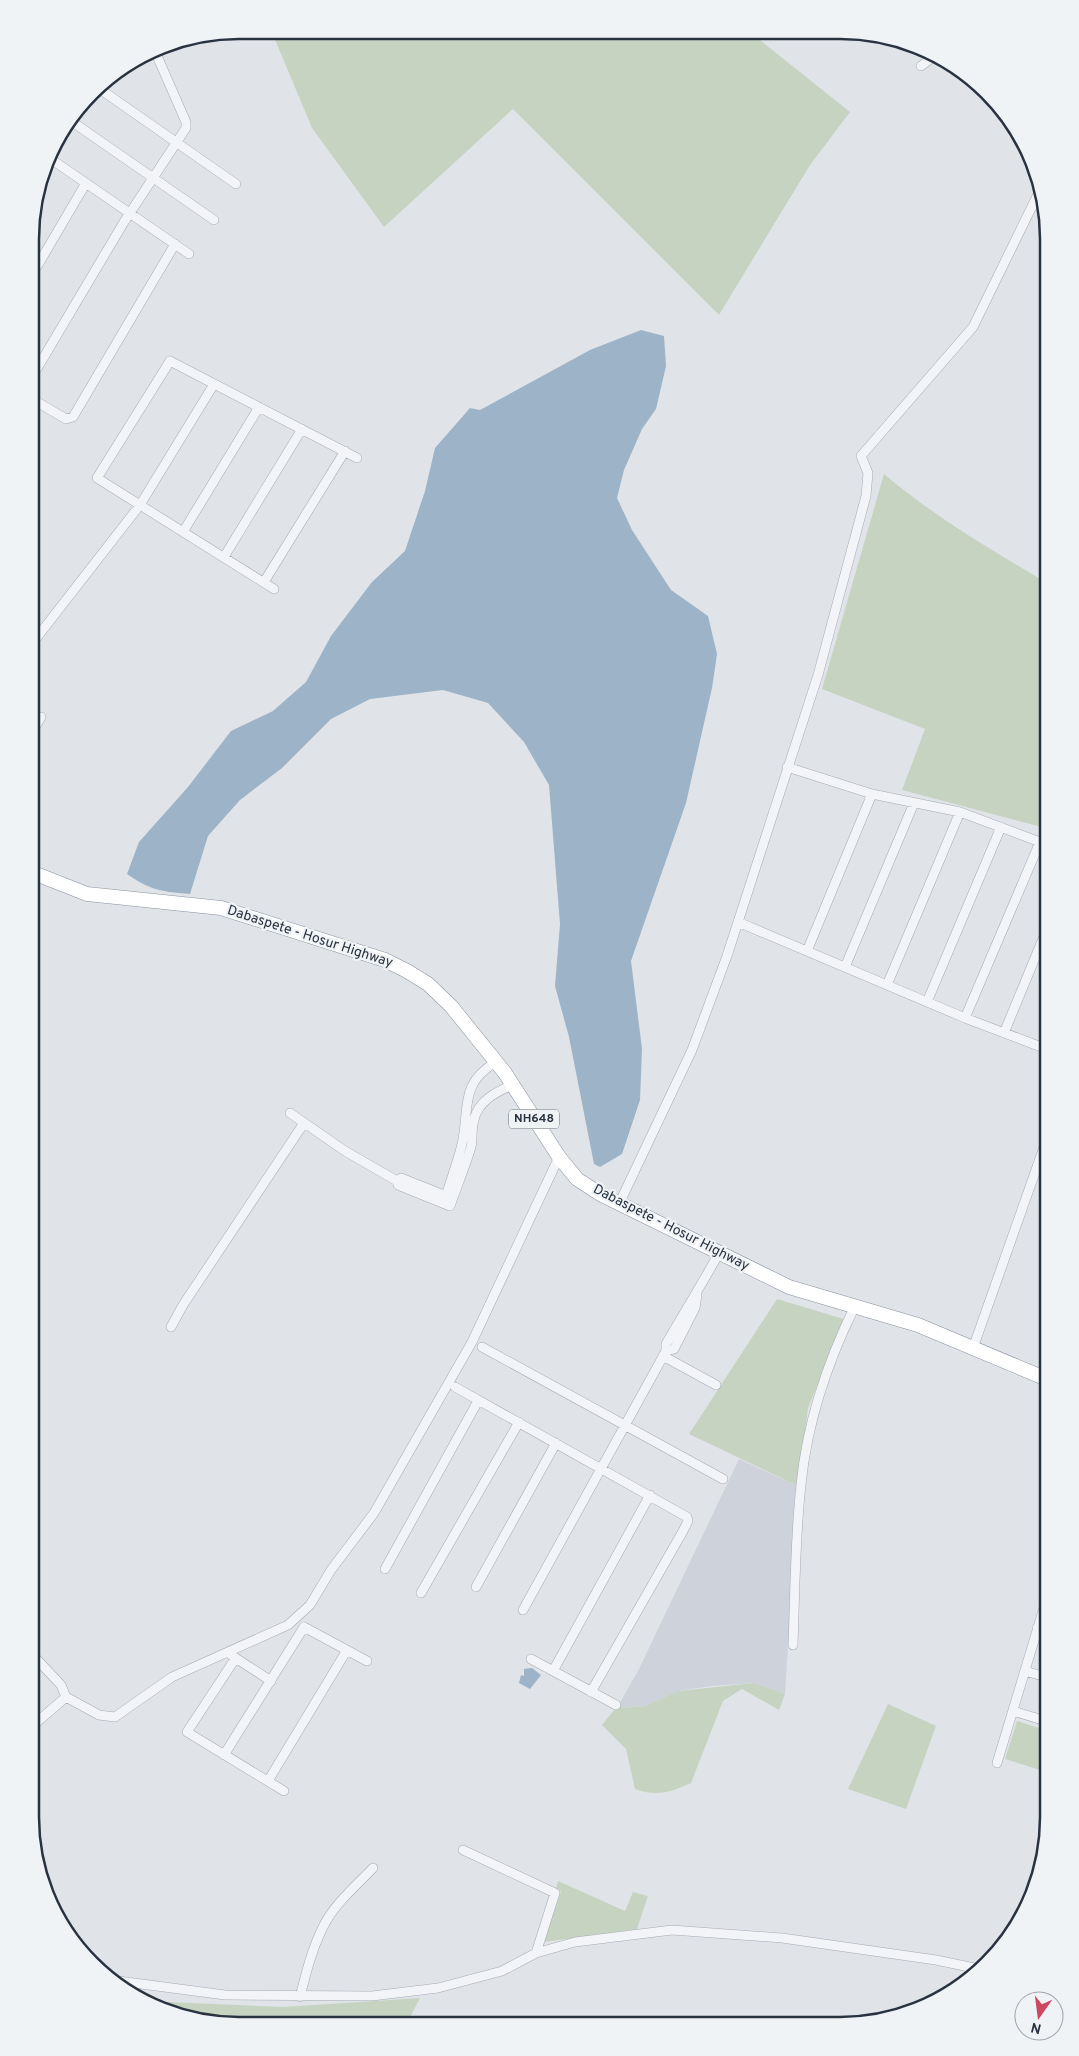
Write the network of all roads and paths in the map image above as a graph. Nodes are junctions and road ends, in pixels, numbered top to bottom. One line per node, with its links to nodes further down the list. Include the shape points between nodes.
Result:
1 (157, 56): 6 (street, via 186,122)
2 (930, 59): 3 (street)
3 (921, 66)
4 (103, 91): 6 (street)
5 (75, 124): 8 (street)
6 (178, 142): 8 (street); 10 (street)
7 (54, 161): 9 (street)
8 (154, 178): 12 (street); 13 (street)
9 (86, 183): 12 (street); 16 (street)
10 (236, 184)
11 (1036, 199): 30 (street, via 973,327 861,456 868,473 866,496 818,675)
12 (130, 213): 14 (street); 17 (street)
13 (214, 220)
14 (175, 244): 15 (street); 19 (street, via 73,417 66,419)
15 (189, 254)
16 (39, 263)
17 (39, 365)
18 (214, 384): 20 (street); 24 (street); 24 (street, via 170,361 97,478)
19 (39, 403)
20 (259, 407): 21 (street); 25 (street)
21 (302, 429): 22 (street); 26 (street)
22 (345, 451): 23 (street); 27 (street)
23 (357, 458)
24 (140, 505): 25 (street); 29 (street)
25 (183, 532): 26 (street)
26 (224, 557): 27 (street)
27 (264, 582): 28 (street)
28 (274, 589)
29 (39, 635)
30 (787, 767): 31 (street); 36 (street)
31 (872, 794): 32 (street); 38 (street)
32 (914, 803): 33 (street); 39 (street)
33 (960, 812): 34 (street); 40 (street)
34 (1001, 827): 41 (street); 42 (street, via 1040,842)
35 (39, 875): 45 (highway, Dabaspete - Hosur Highway / NH648, via 94,895 222,908 385,960 428,984 451,1006)
36 (738, 922): 38 (street); 52 (street, via 692,1050)
37 (1040, 946): 43 (street)
38 (807, 951): 39 (street)
39 (845, 967): 40 (street)
40 (887, 985): 41 (street)
41 (928, 1002): 42 (street)
42 (965, 1018): 43 (street)
43 (1004, 1033): 44 (street)
44 (1040, 1046)
45 (496, 1062): 46 (highway, Dabaspete - Hosur Highway / NH648); 51 (street, via 482,1070 470,1089 462,1143 446,1196 401,1178)
46 (512, 1085): 49 (highway, Dabaspete - Hosur Highway / NH648); 51 (street, via 496,1092 478,1111 472,1145 450,1206 398,1185)
47 (290, 1113): 48 (street)
48 (304, 1123): 51 (street); 55 (street)
49 (558, 1158): 52 (highway, Dabaspete - Hosur Highway / NH648, via 577,1179); 78 (street, via 472,1342 374,1513 310,1604 288,1625)
50 (1040, 1158): 57 (street)
51 (397, 1181)
52 (619, 1204): 53 (highway, Dabaspete - Hosur Highway / NH648)
53 (719, 1253): 54 (highway, Dabaspete - Hosur Highway / NH648, via 789,1287); 58 (street, via 666,1344)
54 (855, 1306): 57 (highway, Dabaspete - Hosur Highway / NH648, via 918,1325); 76 (street, via 820,1395 807,1448 801,1484)
55 (171, 1327)
56 (482, 1347): 64 (street)
57 (973, 1348): 59 (highway, Dabaspete - Hosur Highway / NH648)
58 (665, 1354): 60 (street); 64 (street)
59 (1040, 1376)
60 (716, 1385)
61 (455, 1387): 62 (street)
62 (478, 1401): 63 (street); 69 (street)
63 (519, 1422): 65 (street); 71 (street)
64 (624, 1426): 66 (street); 67 (street)
65 (556, 1443): 66 (street); 70 (street)
66 (601, 1468): 68 (street); 72 (street)
67 (723, 1479)
68 (650, 1495): 83 (street); 87 (street, via 688,1521)
69 (385, 1569)
70 (476, 1587)
71 (421, 1593)
72 (523, 1610)
73 (1040, 1619): 74 (street)
74 (1037, 1628): 75 (street); 84 (street)
75 (1040, 1629)
76 (793, 1645)
77 (347, 1650): 81 (street); 86 (street, via 304,1627); 95 (street)
78 (227, 1652): 79 (street); 88 (street, via 172,1677 115,1717 99,1715)
79 (234, 1659): 86 (street); 93 (street, via 186,1732)
80 (531, 1659): 83 (street)
81 (367, 1661)
82 (39, 1662): 88 (street, via 61,1685)
83 (553, 1671): 87 (street)
84 (1025, 1671): 85 (street); 90 (street)
85 (1040, 1675)
86 (270, 1680): 93 (street)
87 (592, 1692): 89 (street)
88 (66, 1697): 91 (street)
89 (616, 1705)
90 (1012, 1711): 92 (street); 94 (street)
91 (39, 1720)
92 (1040, 1720)
93 (224, 1754): 95 (street)
94 (997, 1763)
95 (268, 1781): 96 (street)
96 (284, 1791)
97 (462, 1850): 99 (street, via 555,1893)
98 (373, 1868): 102 (street, via 341,1901 323,1926 308,1963)
99 (536, 1953): 100 (street, via 575,1942 695,1930 782,1938); 102 (street, via 502,1971 438,1988 372,1996)
100 (972, 1968)
101 (126, 1982): 102 (street, via 225,1995)
102 (300, 1997)

